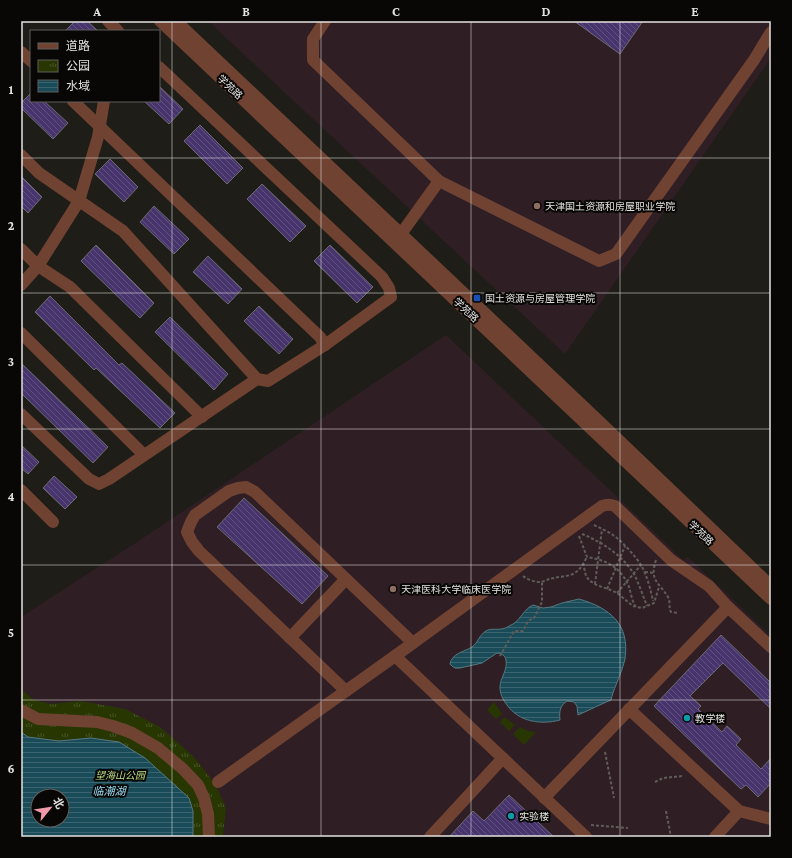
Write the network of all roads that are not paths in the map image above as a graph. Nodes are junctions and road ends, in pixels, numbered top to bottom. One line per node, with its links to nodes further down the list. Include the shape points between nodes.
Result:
1 (108, 21): 5 (street)
2 (160, 21): 30 (street, 学苑路)
3 (176, 21): 16 (street, 学苑路)
4 (325, 21): 14 (street, via 313,39 313,60)
5 (117, 30)
6 (771, 32): 14 (street, via 754,60 616,254 599,261)
7 (21, 52): 8 (street)
8 (30, 60)
9 (160, 68): 21 (street, via 382,277 389,288 391,297)
10 (76, 102): 12 (street)
11 (104, 102): 12 (street)
12 (100, 126): 15 (street); 21 (street, via 320,337)
13 (21, 155): 15 (street, via 39,173)
14 (439, 181): 16 (street)
15 (79, 201): 18 (street); 22 (street, via 123,231)
16 (401, 234): 29 (street, 学苑路)
17 (21, 249): 18 (street)
18 (38, 266): 19 (street); 24 (street, via 70,287)
19 (21, 285)
20 (21, 333): 25 (street)
21 (325, 345): 22 (street, via 268,381)
22 (257, 379): 24 (street)
23 (21, 414): 25 (street, via 90,479 99,484)
24 (202, 417): 25 (street)
25 (144, 456)
26 (21, 490): 27 (street)
27 (53, 522)
28 (346, 579): 32 (street); 32 (street, via 255,492 246,487 229,491 195,515 187,532 192,542); 33 (street)
29 (771, 586)
30 (771, 599)
31 (728, 607): 33 (street, via 709,586 671,560 615,506 607,504); 34 (street); 37 (street)
32 (290, 638): 36 (street)
33 (413, 643): 35 (street)
34 (771, 647)
35 (395, 656): 36 (street); 39 (street)
36 (346, 691): 40 (street)
37 (629, 709): 41 (street); 42 (street)
38 (21, 710): 44 (street, via 38,720 97,722 113,726 132,733 158,748 198,785 208,814)
39 (503, 758): 41 (street); 45 (street)
40 (218, 782)
41 (544, 798): 46 (street)
42 (739, 811): 43 (street); 47 (street)
43 (771, 819)
44 (209, 837)
45 (430, 837)
46 (586, 837)
47 (715, 837)

